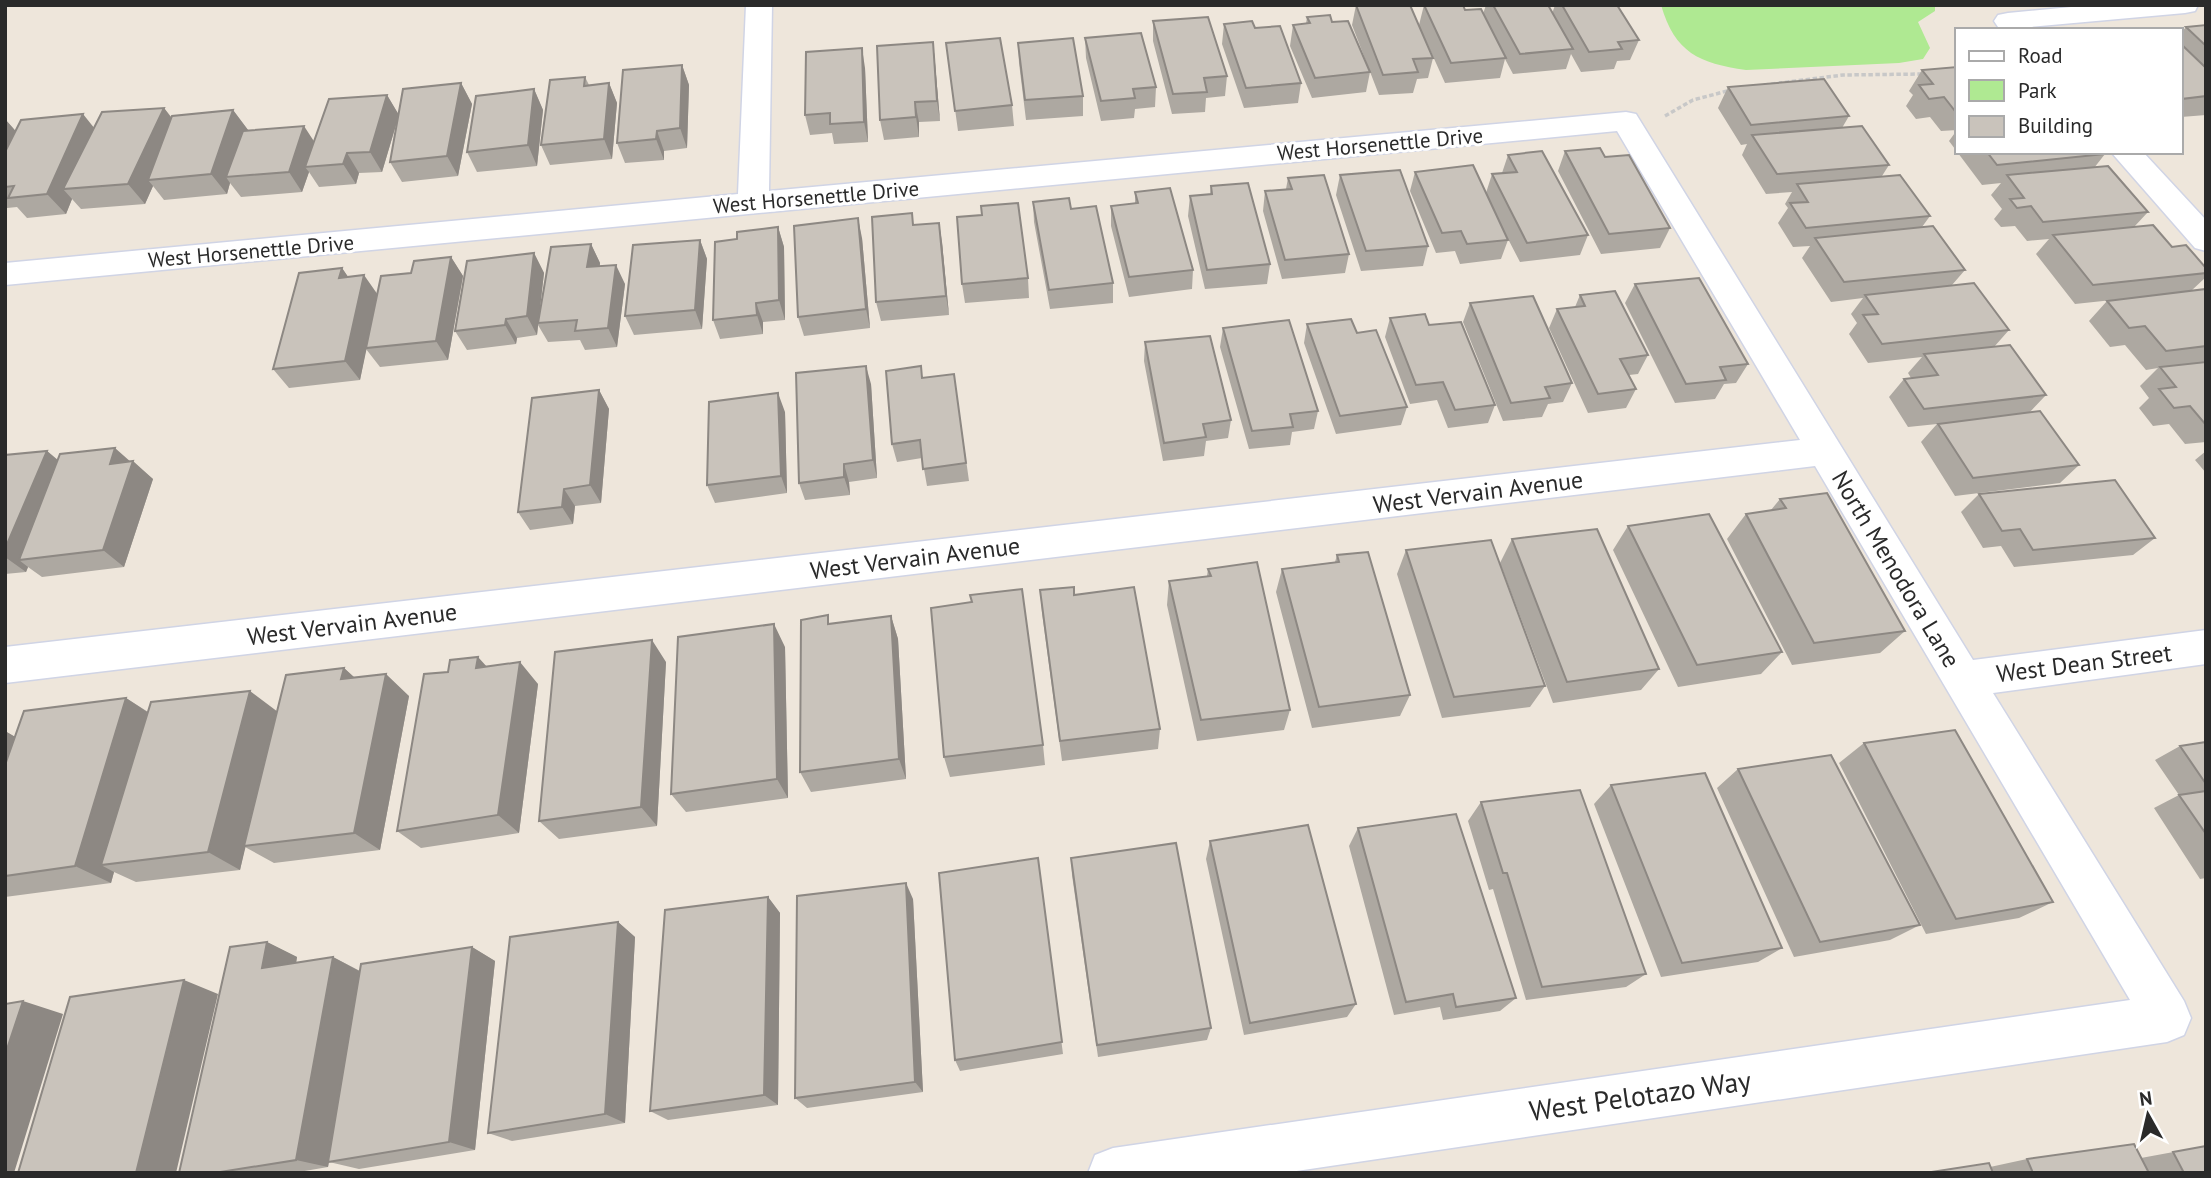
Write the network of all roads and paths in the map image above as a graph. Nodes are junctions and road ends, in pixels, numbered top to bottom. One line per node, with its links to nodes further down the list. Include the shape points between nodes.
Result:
1 (759, 5): 9 (street)
2 (2185, 5): 3 (street)
3 (2012, 26)
4 (1935, 73): 5 (path, via 1843,75)
5 (1761, 85)
6 (1737, 89): 7 (path, via 1693,100)
7 (1629, 126): 9 (street, West Horsenettle Drive); 12 (street, North Menodora Lane)
8 (2128, 154): 10 (street)
9 (753, 203): 11 (street, West Horsenettle Drive)
10 (2206, 240)
11 (5, 274)
12 (1825, 451): 14 (street, West Vervain Avenue); 15 (street, North Menodora Lane)
13 (2206, 647): 15 (street, West Dean Street)
14 (5, 665)
15 (1962, 679): 16 (street, North Menodora Lane)
16 (2167, 1018): 17 (street, West Pelotazo Way)
17 (1113, 1173)

